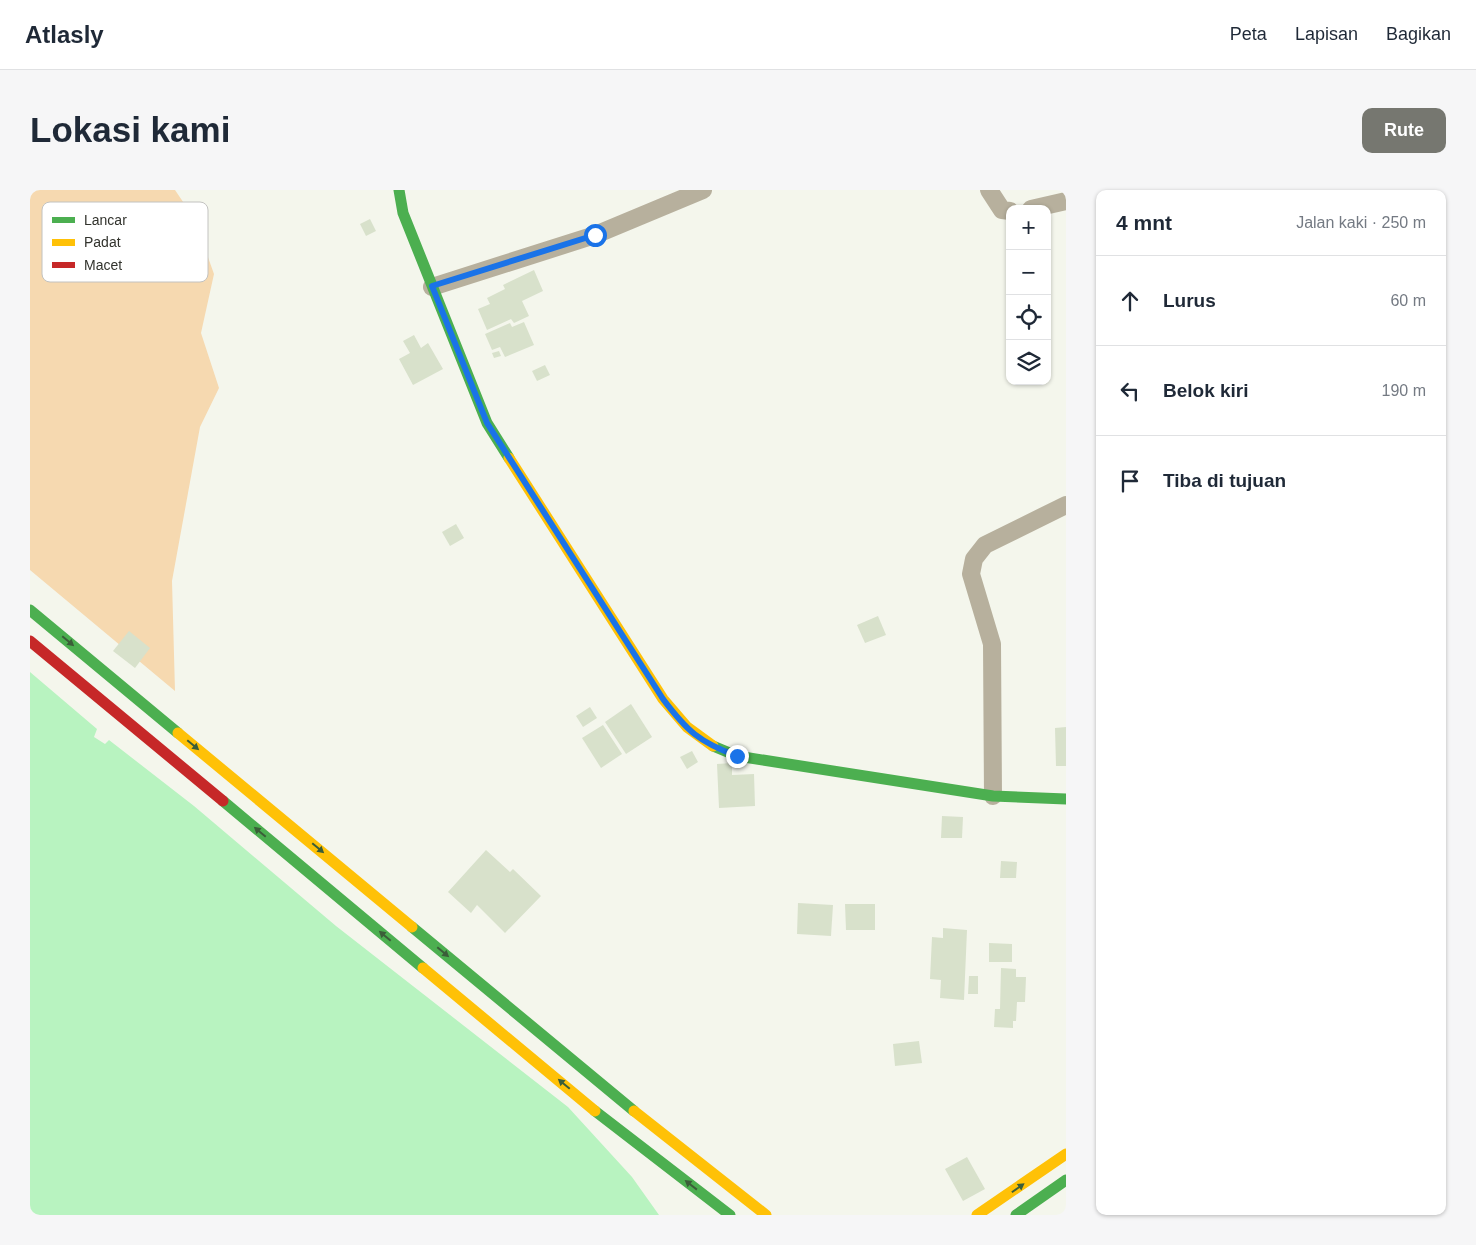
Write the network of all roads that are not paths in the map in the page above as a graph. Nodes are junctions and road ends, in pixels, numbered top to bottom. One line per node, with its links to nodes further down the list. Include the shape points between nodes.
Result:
1 (400, 190): 7 (street, via 403,213)
2 (703, 190): 7 (street, via 595,235)
3 (989, 190): 6 (street, via 1002,210)
4 (1066, 201): 5 (street)
5 (1048, 205)
6 (1006, 210)
7 (432, 286): 11 (street, via 487,423 663,699 685,728 713,748 737,756)
8 (1066, 505): 11 (street, via 986,544 974,559 971,574 992,644)
9 (30, 610): 16 (street, one-way to 16, via 635,1112)
10 (30, 641): 15 (street, one-way to 10, via 608,1121)
11 (993, 796): 12 (street)
12 (1066, 798)
13 (1066, 1154): 17 (street, one-way to 13)
14 (1066, 1180): 18 (street)
15 (730, 1215)
16 (766, 1215)
17 (978, 1215)
18 (1016, 1215)

